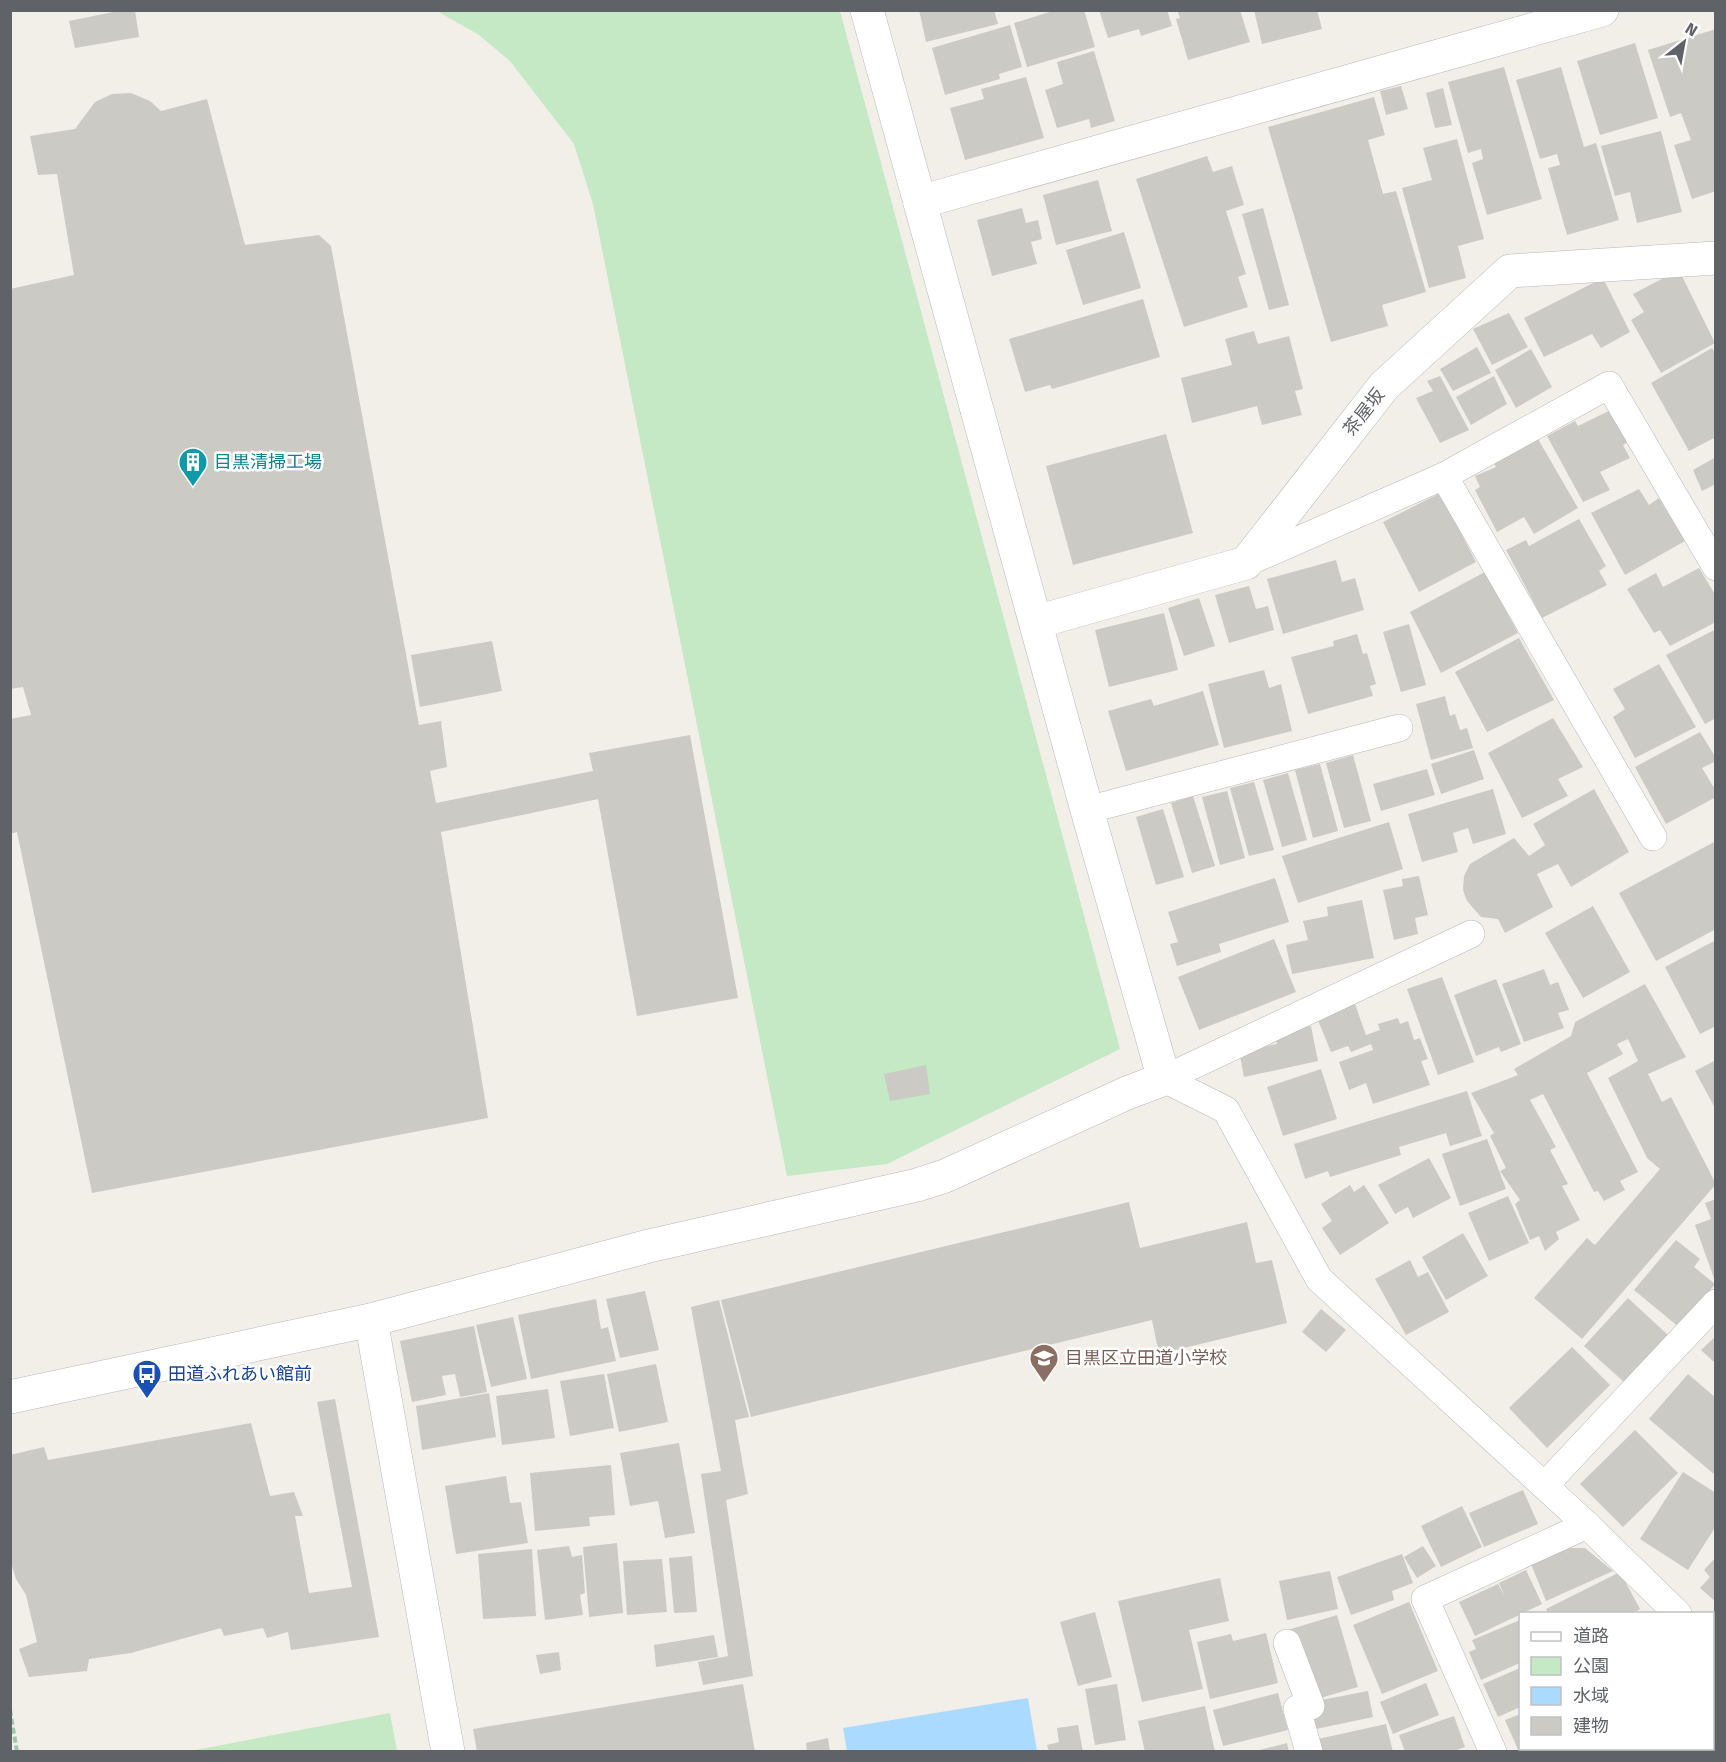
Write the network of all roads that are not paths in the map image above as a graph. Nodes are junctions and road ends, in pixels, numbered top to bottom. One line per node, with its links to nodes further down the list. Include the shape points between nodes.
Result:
1 (867, 10): 3 (street)
2 (1602, 10): 3 (street)
3 (920, 202): 8 (street)
4 (1716, 258): 6 (street, 茶屋坂, via 1510,271 1384,386)
5 (1444, 476): 6 (lane); 7 (lane, via 1609,385); 11 (lane)
6 (1246, 563): 8 (street)
7 (1716, 567)
8 (1036, 622): 10 (street)
9 (1399, 728): 10 (lane)
10 (1087, 810): 13 (street)
11 (1653, 837)
12 (1470, 934): 13 (lane)
13 (1164, 1079): 15 (street, via 917,1185 649,1246); 17 (lane, via 1226,1110 1319,1279)
14 (1716, 1303): 17 (lane)
15 (371, 1320): 16 (street); 21 (street)
16 (10, 1397)
17 (1545, 1485): 18 (lane)
18 (1587, 1525): 19 (lane); 23 (lane, via 1425,1599)
19 (1676, 1612)
20 (1287, 1643): 22 (lane, via 1311,1706 1297,1709)
21 (448, 1752)
22 (1309, 1752)
23 (1493, 1752)

